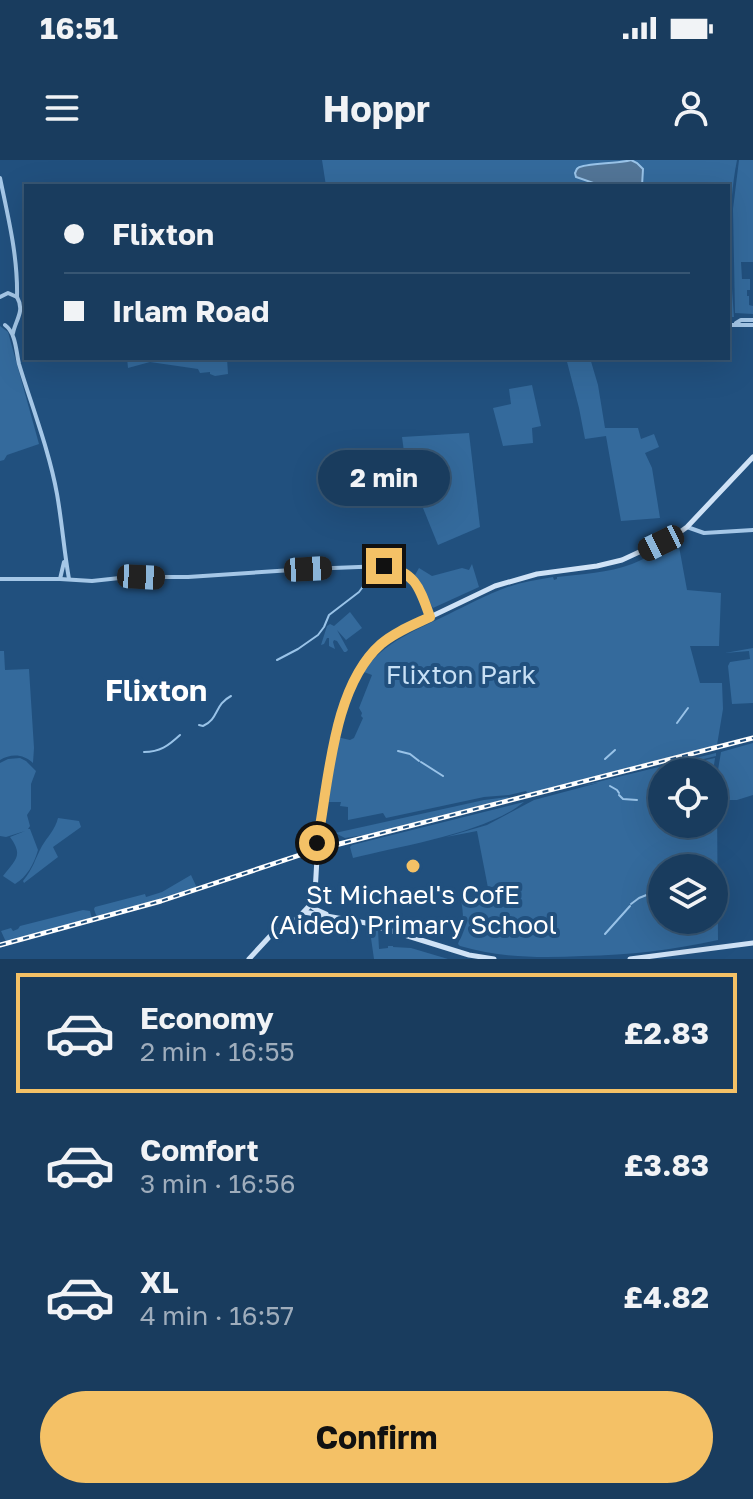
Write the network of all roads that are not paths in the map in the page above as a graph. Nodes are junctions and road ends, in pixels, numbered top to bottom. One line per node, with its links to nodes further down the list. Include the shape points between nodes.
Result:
1 (0, 178): 2 (street)
2 (17, 284): 3 (street); 5 (street)
3 (8, 293): 4 (street); 5 (street)
4 (0, 297)
5 (22, 304): 6 (street)
6 (17, 322): 8 (street); 10 (street)
7 (753, 322): 9 (street)
8 (2, 324): 10 (street)
9 (731, 325)
10 (13, 335): 14 (street, via 55,483)
11 (753, 457): 12 (main road)
12 (687, 527): 13 (street, via 704,533); 18 (main road, via 622,560 515,579)
13 (753, 530)
14 (65, 558): 16 (street); 17 (street)
15 (0, 579): 16 (street)
16 (60, 579): 17 (street)
17 (69, 579): 18 (street, via 384,566 412,578)
18 (430, 617): 19 (main road, bridge, via 393,635 369,657 342,711)
19 (310, 905): 20 (main road); 21 (main road)
20 (304, 912): 21 (main road); 23 (main road, via 277,929)
21 (335, 917): 24 (main road)
22 (753, 943): 25 (main road)
23 (249, 959)
24 (494, 959)
25 (630, 959)

